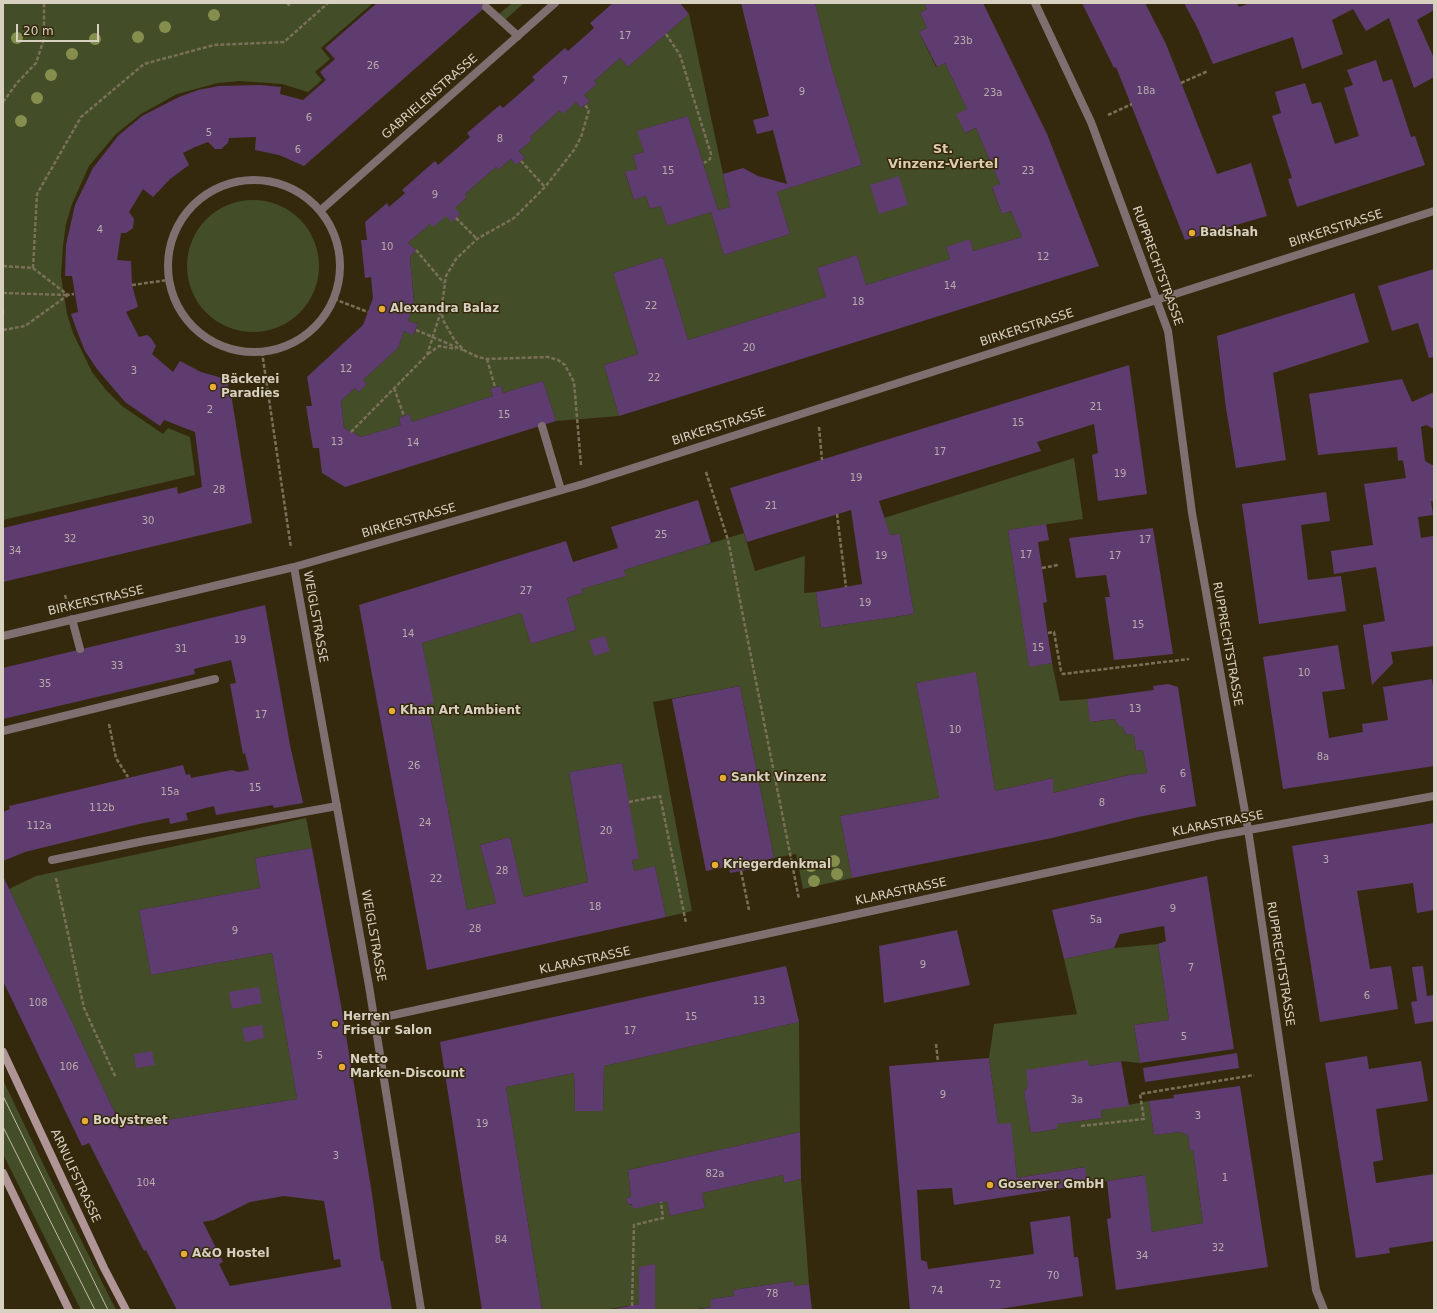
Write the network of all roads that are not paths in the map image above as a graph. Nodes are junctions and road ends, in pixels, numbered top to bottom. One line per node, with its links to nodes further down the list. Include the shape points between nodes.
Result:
1 (555, 3): 4 (street, GABRIELENSTRASSE)
2 (1035, 3): 7 (street, RUPPRECHTSTRASSE, via 1091,122)
3 (486, 7): 4 (street)
4 (518, 36): 5 (street, GABRIELENSTRASSE)
5 (321, 210): 5 (street, via 297,191 265,180 243,180 225,184 208,192 191,206 173,234 168,256 168,280 175,302 190,324 212,342 235,350 262,352 286,346 316,326 334,299 339,282 340,264 338,245)
6 (1434, 211): 7 (street, BIRKERSTRASSE)
7 (1157, 299): 9 (street, BIRKERSTRASSE); 18 (street, RUPPRECHTSTRASSE, via 1168,330 1192,513)
8 (542, 426): 9 (street)
9 (561, 490): 10 (street, BIRKERSTRASSE)
10 (294, 567): 11 (street, BIRKERSTRASSE); 17 (street, WEIGLSTRASSE)
11 (72, 619): 12 (street, BIRKERSTRASSE); 13 (street)
12 (3, 636)
13 (80, 649)
14 (215, 679): 15 (street)
15 (3, 731)
16 (1434, 796): 18 (street, KLARASTRASSE)
17 (337, 806): 19 (street); 20 (street, WEIGLSTRASSE)
18 (1248, 829): 20 (street, KLARASTRASSE); 26 (street, RUPPRECHTSTRASSE, via 1316,1290)
19 (52, 860)
20 (375, 1019): 25 (street, WEIGLSTRASSE)
21 (3, 1052): 24 (main road, ARNULFSTRASSE)
22 (3, 1173): 23 (main road)
23 (69, 1310)
24 (126, 1310)
25 (421, 1310)
26 (1324, 1310)

